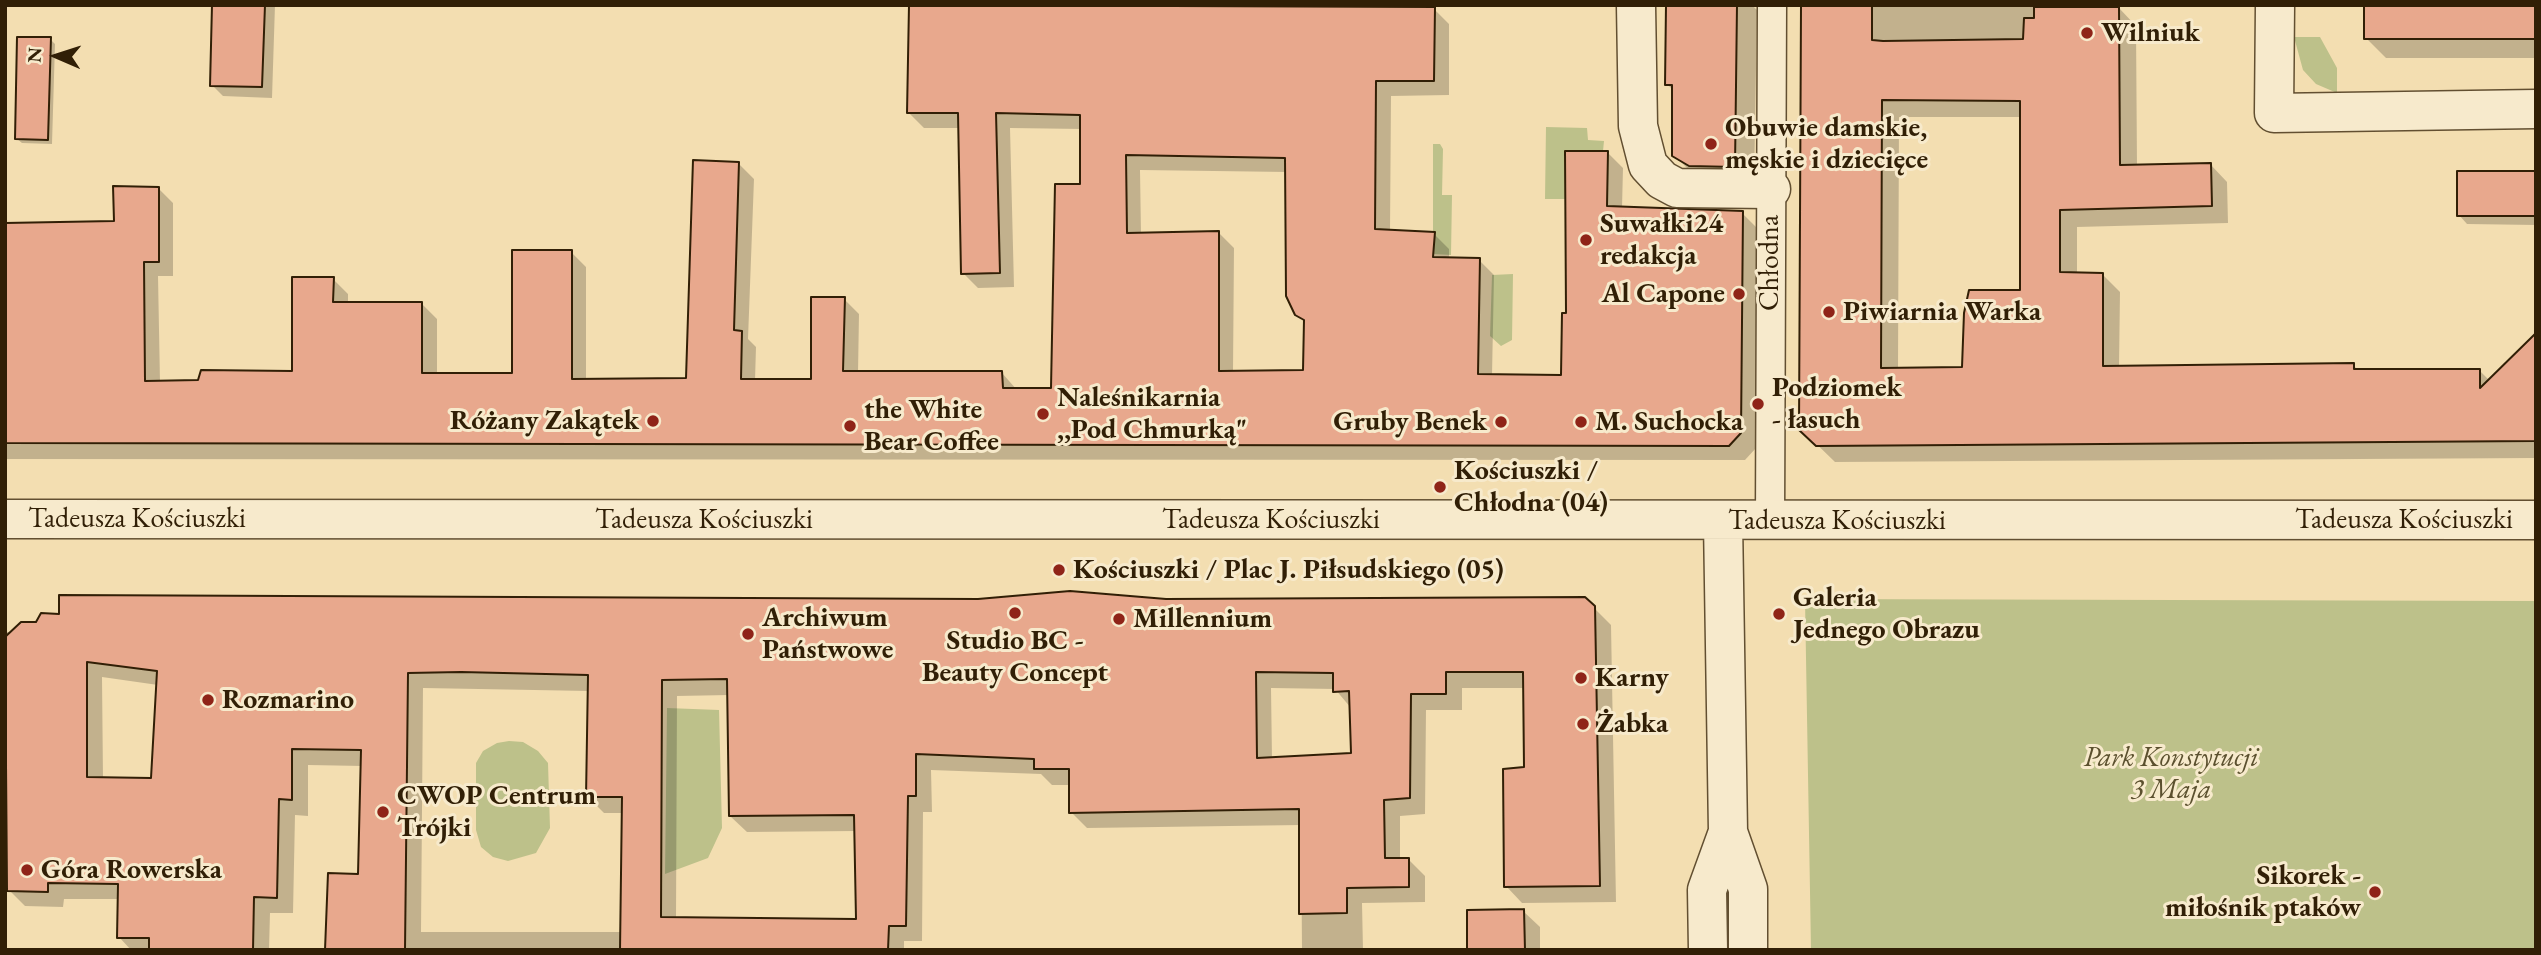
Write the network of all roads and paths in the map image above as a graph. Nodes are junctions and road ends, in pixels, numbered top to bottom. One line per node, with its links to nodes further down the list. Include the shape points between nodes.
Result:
1 (1636, 5): 5 (street, via 1638,126 1648,165 1676,188)
2 (1772, 5): 5 (street, Chłodna)
3 (2275, 5): 4 (street, via 2274,113)
4 (2536, 109)
5 (1771, 189): 7 (street, Chłodna)
6 (5, 519): 9 (street, Tadeusza Kościuszki)
7 (1770, 520): 8 (street, Tadeusza Kościuszki); 9 (street, Tadeusza Kościuszki)
8 (2536, 520)
9 (1723, 521): 10 (street)
10 (1728, 832): 11 (street, via 1707,890); 12 (street, via 1748,889)
11 (1708, 950)
12 (1748, 950)

